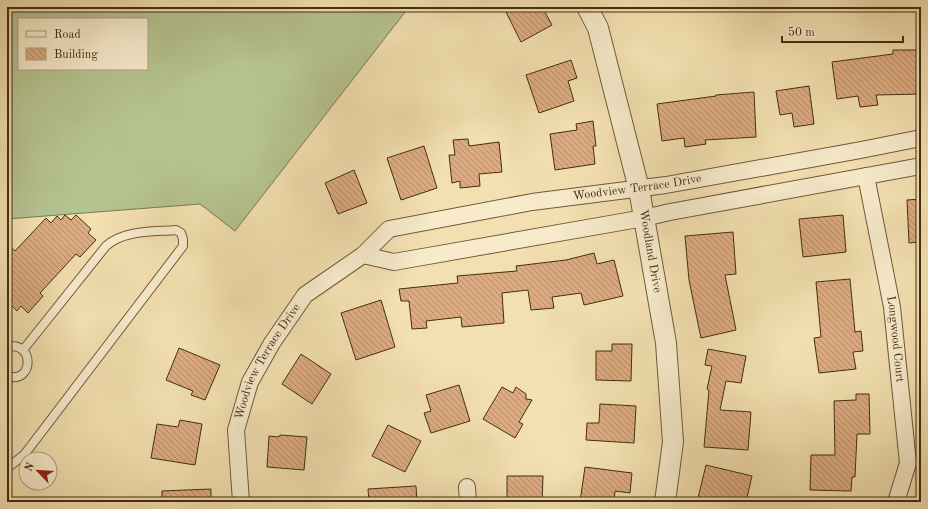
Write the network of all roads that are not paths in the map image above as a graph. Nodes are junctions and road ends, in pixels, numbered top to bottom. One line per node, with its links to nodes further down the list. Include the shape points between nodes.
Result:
1 (587, 7): 5 (street, Woodland Drive, via 598,28)
2 (921, 138): 5 (street, Woodview Terrace Drive)
3 (921, 166): 4 (street)
4 (866, 176): 6 (street); 14 (street, Longwood Court, via 892,307 908,463)
5 (639, 189): 6 (street, Woodland Drive); 7 (street, Woodview Terrace Drive, via 532,202 389,229)
6 (644, 218): 7 (street, via 394,262); 13 (street, Woodland Drive, via 666,343 673,442)
7 (363, 255): 12 (street, Woodview Terrace Drive, via 305,295 272,343 250,382 236,430)
8 (7, 348): 9 (lane, via 14,346)
9 (23, 350): 10 (lane, via 28,359 27,369 20,376); 11 (lane, via 111,242 128,235 176,230 181,233 183,246 24,455)
10 (7, 376)
11 (7, 468)
12 (241, 502)
13 (665, 502)
14 (896, 502)

